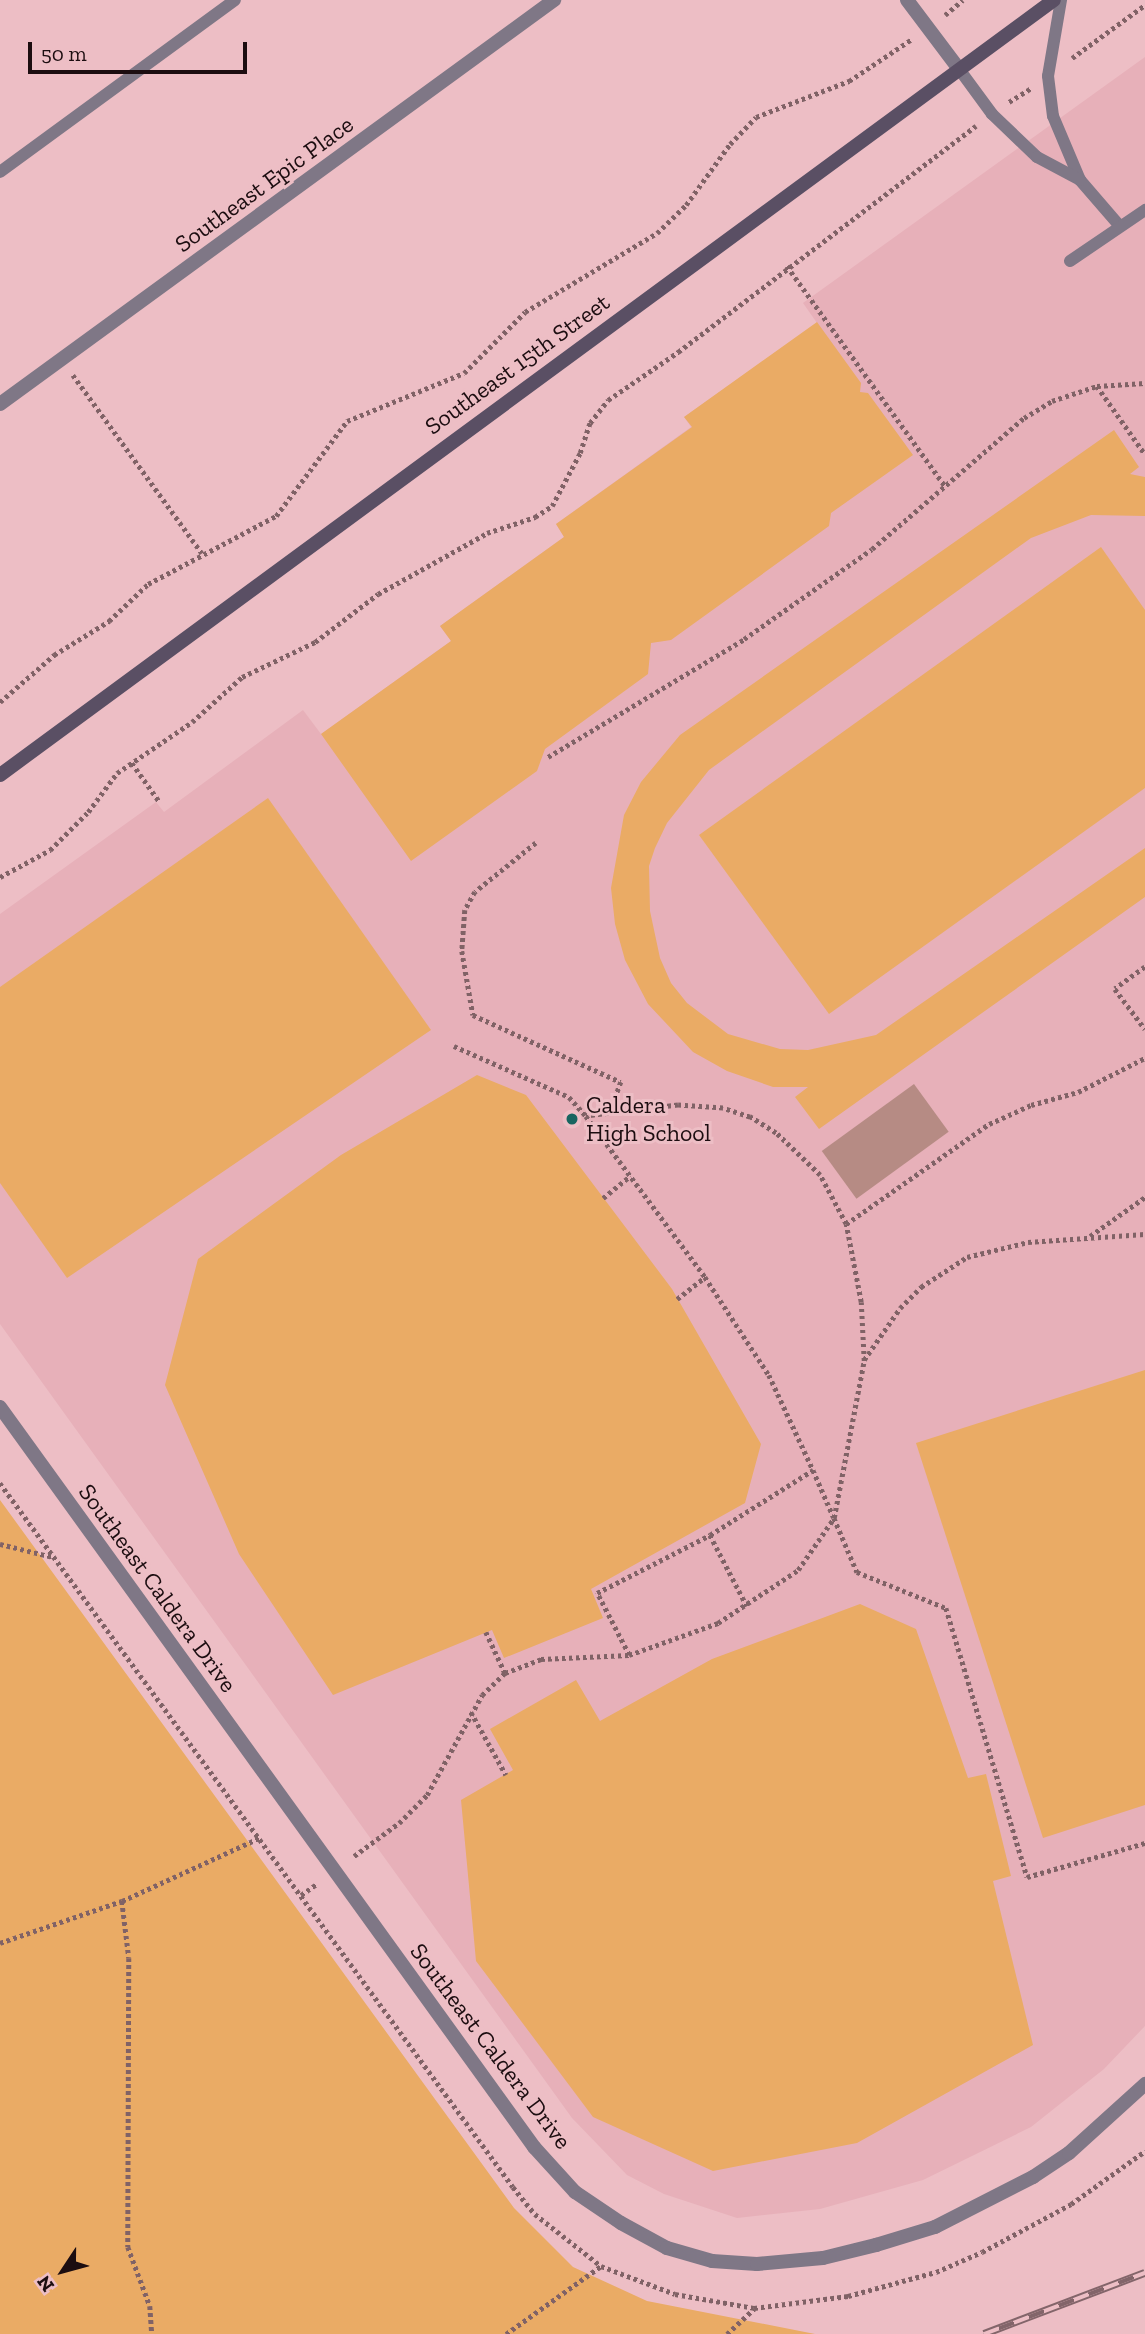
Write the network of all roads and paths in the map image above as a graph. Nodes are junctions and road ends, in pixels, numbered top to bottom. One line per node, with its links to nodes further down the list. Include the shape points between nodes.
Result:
1 (235, 0): 12 (lane)
2 (554, 0): 18 (street, Southeast Epic Place)
3 (907, 0): 8 (street)
4 (963, 0): 8 (path)
5 (1054, 0): 9 (main road, Southeast 15th Street)
6 (1061, 0): 10 (lane)
7 (1145, 5): 10 (path)
8 (928, 28): 9 (street); 24 (path, via 849,80 757,117 730,144 686,205 657,233 536,304 464,373 347,421 276,516)
9 (959, 69): 11 (lane); 28 (main road, Southeast 15th Street)
10 (1048, 76): 11 (path); 13 (lane, via 1053,116)
11 (992, 114): 13 (lane, via 1037,157); 17 (path)
12 (0, 172)
13 (1080, 180): 15 (lane)
14 (1145, 209): 15 (lane)
15 (1118, 224): 16 (lane)
16 (1070, 261)
17 (787, 266): 23 (path); 27 (path, via 678,352 608,400 590,423 552,506 487,533 378,594 315,642 242,677 192,722)
18 (62, 359): 21 (street, Southeast Epic Place); 24 (path)
19 (1145, 383): 20 (path)
20 (1097, 386): 22 (path); 23 (path, via 1052,401 1024,418)
21 (0, 404)
22 (1145, 454)
23 (945, 486): 26 (path, via 872,549 744,639)
24 (202, 553): 25 (path, via 148,584 110,621 54,655)
25 (0, 702)
26 (548, 757)
27 (132, 762): 29 (path); 31 (path, via 117,772 88,812 51,850)
28 (3, 770)
29 (159, 800)
30 (536, 843): 36 (path, via 475,892 465,910 462,951 473,1015 621,1082)
31 (0, 877)
32 (1145, 967): 33 (path, via 1115,989)
33 (1145, 1029)
34 (454, 1046): 37 (path, via 569,1097)
35 (1145, 1058): 41 (path, via 1078,1092 1031,1105 989,1124)
36 (610, 1113): 37 (path); 41 (path, via 678,1105 723,1108 750,1117 802,1153)
37 (586, 1116): 38 (path)
38 (630, 1177): 40 (path); 44 (path)
39 (1145, 1197): 43 (path)
40 (603, 1198)
41 (846, 1224): 46 (path, via 861,1302)
42 (1145, 1234): 43 (path)
43 (1089, 1236): 46 (path, via 992,1249 947,1267 900,1308)
44 (705, 1277): 45 (path); 48 (path, via 769,1375)
45 (677, 1299)
46 (863, 1361): 50 (path)
47 (0, 1407): 67 (street, Southeast Caldera Drive, via 534,2147 575,2192 621,2223 667,2248 712,2261 757,2264 823,2258 876,2245 935,2227 1033,2177 1069,2153)
48 (813, 1470): 50 (path); 51 (path)
49 (0, 1483): 53 (path)
50 (834, 1518): 54 (path, via 798,1570); 61 (path, via 857,1572 946,1608 1027,1877)
51 (710, 1535): 54 (path); 56 (path, via 597,1593)
52 (0, 1544): 53 (path)
53 (54, 1558): 60 (path)
54 (747, 1606): 56 (path, via 718,1623)
55 (486, 1632): 57 (path)
56 (629, 1655): 57 (path, via 541,1659)
57 (506, 1673): 58 (path)
58 (471, 1712): 59 (path); 62 (path, via 426,1795 399,1823)
59 (506, 1775)
60 (259, 1838): 64 (path); 65 (path)
61 (1145, 1843)
62 (354, 1856)
63 (317, 1884): 64 (path)
64 (300, 1895): 69 (path, via 520,2196 564,2239)
65 (122, 1901): 66 (path); 71 (path, via 129,1958 128,2247 150,2306)
66 (0, 1943)
67 (1145, 2084)
68 (1145, 2151): 70 (path, via 1114,2176 1034,2225 936,2272 848,2296)
69 (601, 2266): 70 (path, via 675,2294); 72 (path)
70 (754, 2308): 73 (path)
71 (152, 2334)
72 (506, 2334)
73 (727, 2334)

